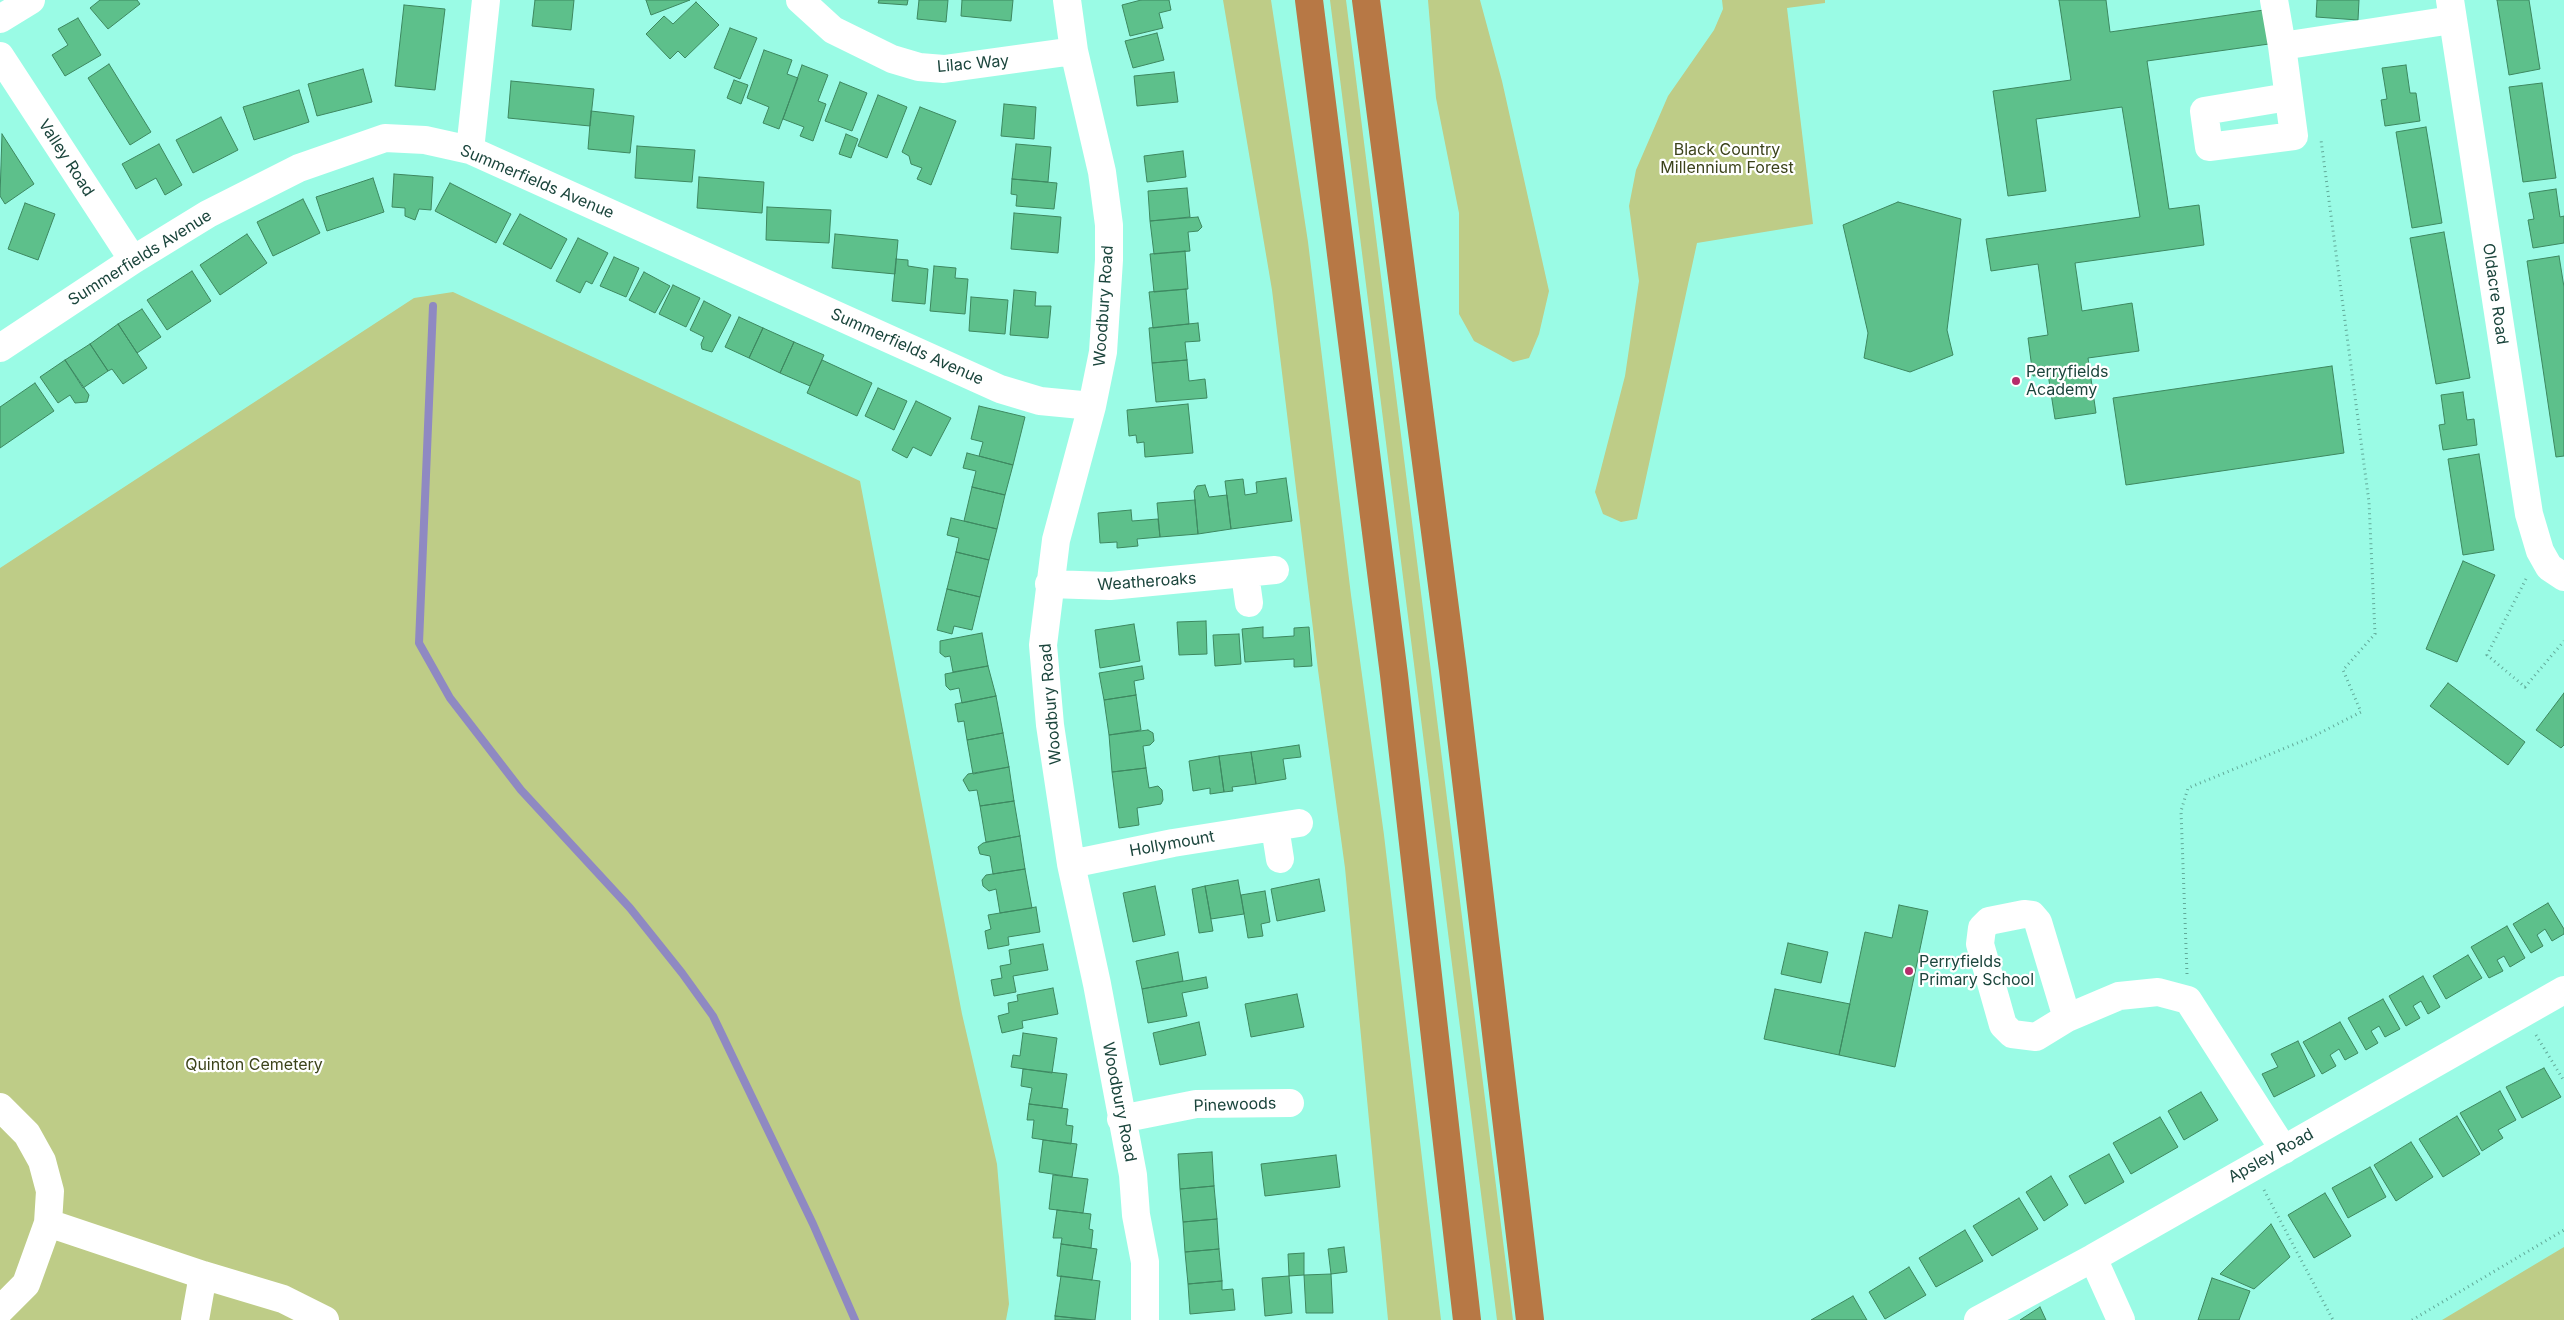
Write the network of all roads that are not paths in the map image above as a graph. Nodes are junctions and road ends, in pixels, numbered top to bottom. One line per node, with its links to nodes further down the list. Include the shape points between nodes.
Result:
1 (31, 0): 9 (street)
2 (486, 0): 14 (street)
3 (800, 0): 11 (street, Lilac Way, via 833,30 892,59 919,67 944,70)
4 (1066, 0): 11 (street, Woodbury Road)
5 (1309, 0): 38 (highway, via 1394,675)
6 (1366, 0): 39 (highway, via 1454,680)
7 (2274, 0): 10 (street)
8 (2451, 10): 10 (street); 20 (street, Oldacre Road, via 2529,514 2540,551 2550,567)
9 (0, 19)
10 (2282, 46): 13 (street)
11 (1074, 51): 17 (street, Woodbury Road, via 1102,172 1109,226 1103,352)
12 (0, 56): 15 (street, Valley Road)
13 (2288, 97)
14 (470, 150): 15 (street, Summerfields Avenue, via 425,140 385,138 299,168 208,214); 17 (street, Summerfields Avenue, via 1000,389 1040,401)
15 (133, 260): 16 (street, Summerfields Avenue)
16 (0, 348)
17 (1092, 406): 21 (street, Woodbury Road, via 1056,540)
18 (1275, 570): 19 (street, Weatheroaks)
19 (1245, 574): 21 (street, Weatheroaks, via 1110,586); 22 (street)
20 (2564, 577)
21 (1049, 584): 24 (street, Woodbury Road, via 1044,645 1050,725)
22 (1249, 603)
23 (1280, 859): 24 (street, Hollymount, via 1287,825 1173,842)
24 (1071, 864): 29 (street, Woodbury Road)
25 (2564, 990): 30 (street, Apsley Road)
26 (2067, 1018): 30 (street, via 2119,996 2158,992 2188,1000)
27 (1290, 1103): 29 (street, Pinewoods, via 1196,1104)
28 (0, 1107): 31 (street, via 27,1134 42,1161 50,1191)
29 (1121, 1119): 37 (street, Woodbury Road, via 1145,1262)
30 (2284, 1150): 32 (street, Apsley Road)
31 (48, 1223): 33 (street); 34 (street, via 26,1284)
32 (2094, 1258): 40 (street, Apsley Road); 41 (street)
33 (203, 1275): 35 (street); 36 (street, via 283,1298)
34 (0, 1310)
35 (195, 1320)
36 (325, 1320)
37 (1145, 1320)
38 (1467, 1320)
39 (1530, 1320)
40 (1978, 1320)
41 (2121, 1320)

